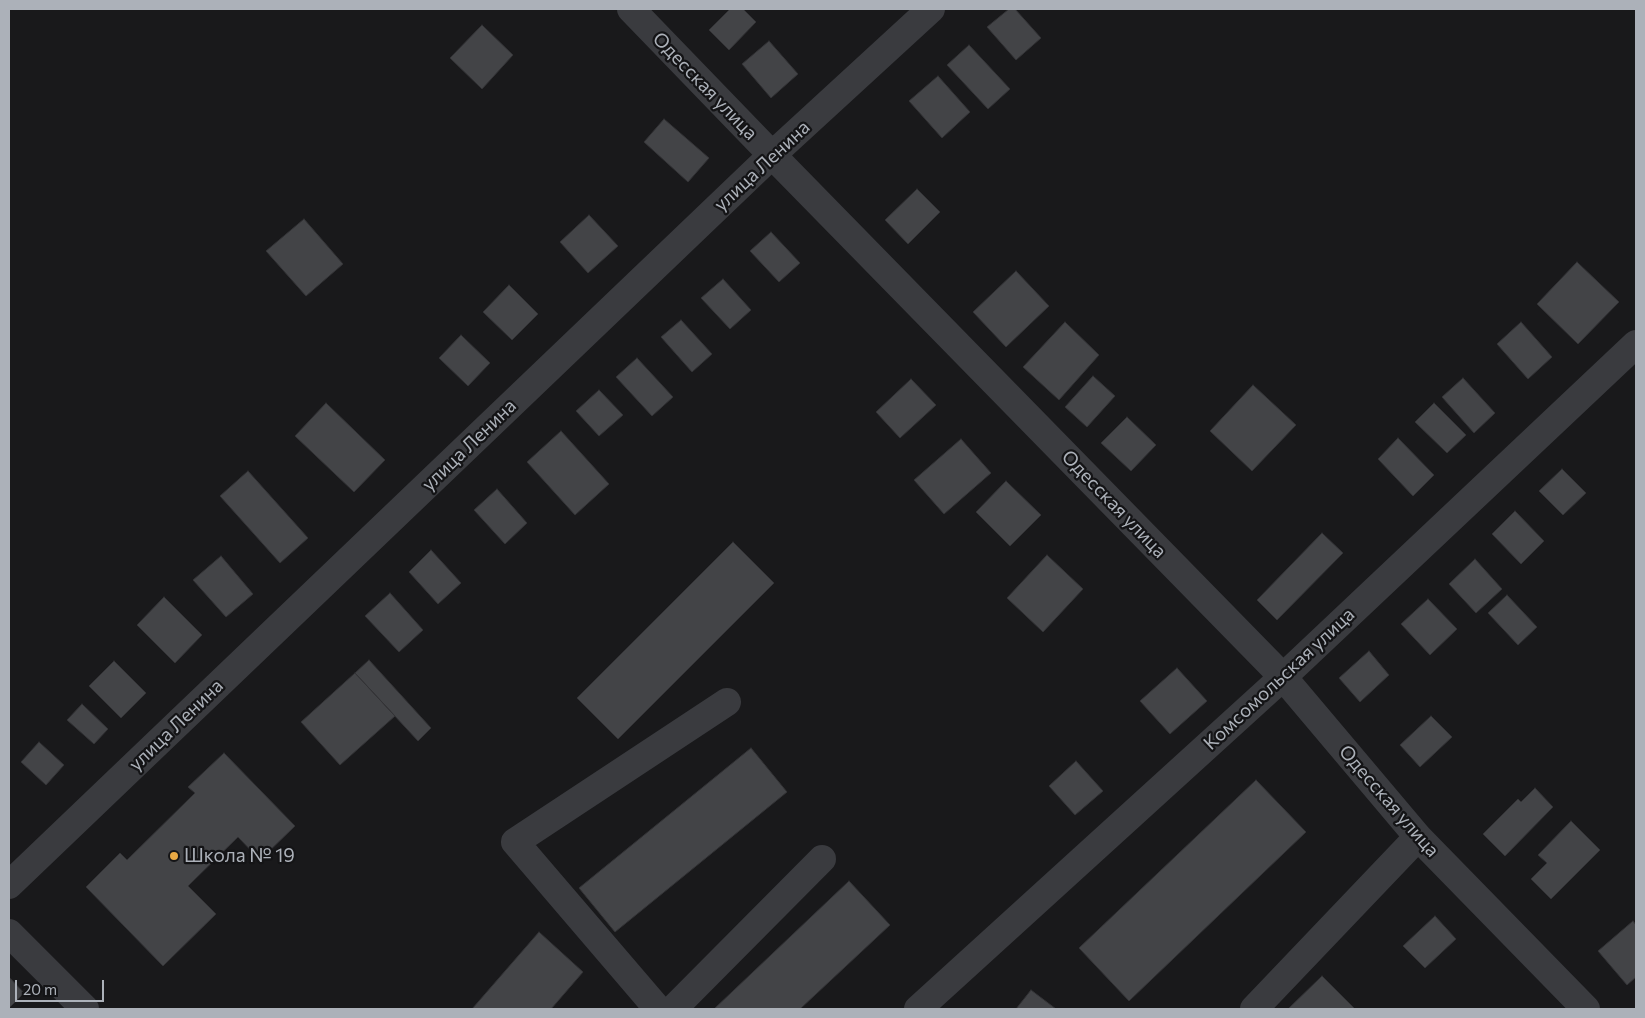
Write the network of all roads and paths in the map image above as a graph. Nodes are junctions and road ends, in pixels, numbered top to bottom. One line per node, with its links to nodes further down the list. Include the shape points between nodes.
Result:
1 (632, 9): 3 (street, Одесская улица)
2 (931, 9): 3 (street, улица Ленина)
3 (772, 155): 5 (street, Одесская улица); 9 (street, улица Ленина)
4 (1636, 344): 5 (street, Комсомольская улица)
5 (1283, 677): 7 (street, Одесская улица); 14 (street, Комсомольская улица)
6 (727, 702): 12 (street, via 515,842)
7 (1418, 838): 15 (street); 16 (street, Одесская улица)
8 (822, 859): 13 (street)
9 (9, 885)
10 (9, 934): 11 (street)
11 (85, 1009)
12 (658, 1009)
13 (673, 1009)
14 (918, 1009)
15 (1254, 1009)
16 (1586, 1009)

